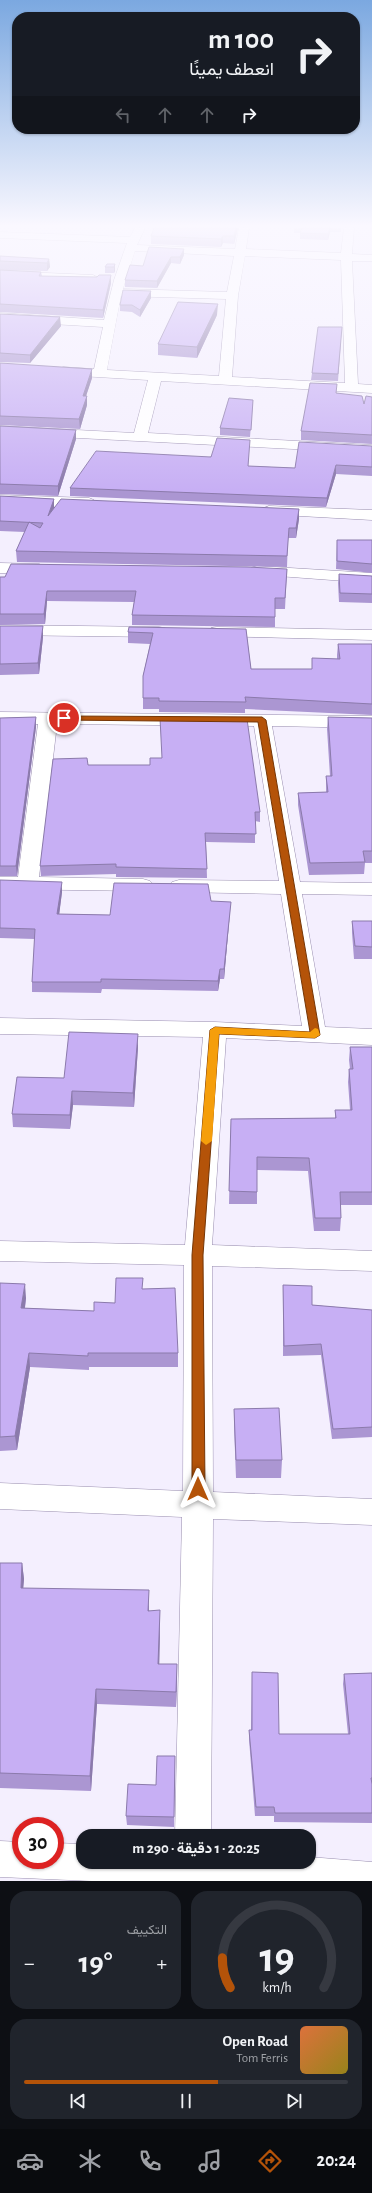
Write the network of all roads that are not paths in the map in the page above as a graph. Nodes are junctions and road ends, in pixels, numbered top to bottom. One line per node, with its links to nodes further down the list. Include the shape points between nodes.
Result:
1 (111, 316): 5 (street)
2 (230, 316): 9 (street)
3 (349, 316): 10 (street)
4 (0, 317): 5 (street)
5 (110, 324): 7 (street)
6 (46, 370): 7 (street)
7 (100, 373): 8 (street)
8 (156, 376): 9 (street); 13 (street)
9 (225, 380): 10 (street)
10 (352, 388): 11 (street)
11 (372, 389)
12 (0, 430): 13 (street)
13 (140, 437): 14 (street)
14 (372, 449)
15 (0, 500): 16 (street)
16 (103, 504)
17 (253, 510): 18 (street)
18 (372, 515)
19 (0, 568): 20 (street)
20 (56, 569)
21 (241, 571): 22 (street)
22 (372, 578)
23 (0, 630): 24 (street)
24 (174, 632)
25 (198, 632): 26 (street)
26 (372, 635)
27 (0, 718): 28 (street)
28 (48, 718): 29 (street); 32 (street)
29 (262, 720): 30 (street); 33 (street)
30 (372, 722)
31 (0, 883): 32 (street)
32 (28, 884): 33 (street)
33 (289, 887): 34 (street); 37 (street)
34 (372, 889)
35 (0, 1026): 36 (street)
36 (215, 1030): 37 (street); 40 (street)
37 (315, 1035): 38 (street)
38 (372, 1037)
39 (0, 1251): 40 (street)
40 (198, 1255): 41 (street); 43 (street)
41 (372, 1261)
42 (0, 1496): 43 (street)
43 (198, 1505): 44 (street); 45 (street)
44 (372, 1512)
45 (193, 1829)
46 (0, 1859): 47 (street)
47 (12, 1860)
48 (64, 1860): 49 (street)
49 (76, 1860)
50 (268, 1869): 51 (street)
51 (372, 1880)

